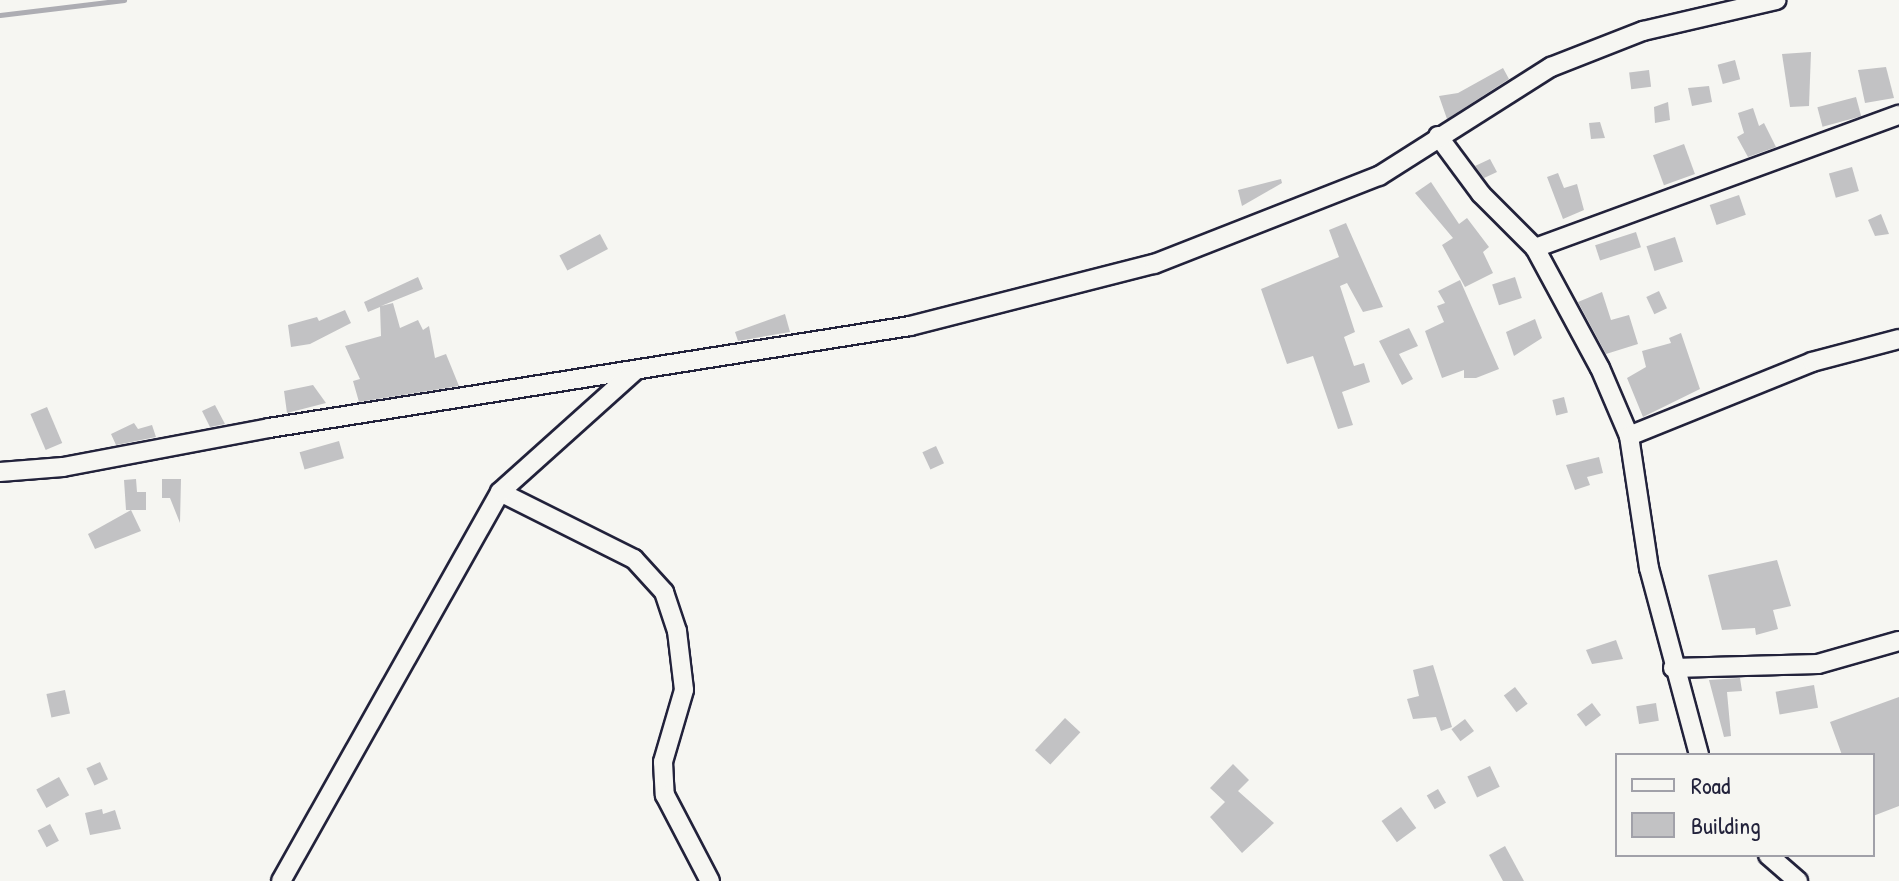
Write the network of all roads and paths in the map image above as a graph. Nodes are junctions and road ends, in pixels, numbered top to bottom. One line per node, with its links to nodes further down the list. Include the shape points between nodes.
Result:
1 (1776, 0): 3 (street, via 1643,31 1551,67)
2 (1899, 115): 4 (street)
3 (1438, 136): 4 (street, via 1481,194); 6 (street, via 1379,176 1326,200 1154,264 910,326)
4 (1535, 248): 7 (street, via 1577,319)
5 (1899, 339): 7 (street, via 1812,362)
6 (635, 371): 8 (street, via 269,428 63,467); 9 (street)
7 (1629, 436): 11 (street, via 1649,568)
8 (0, 472)
9 (500, 492): 14 (street); 15 (street, via 634,559 664,592 677,631 684,690 663,762 665,795)
10 (1899, 641): 11 (street, via 1818,664)
11 (1673, 668): 12 (street)
12 (1698, 753)
13 (1770, 857): 16 (street)
14 (281, 881)
15 (710, 881)
16 (1798, 881)

